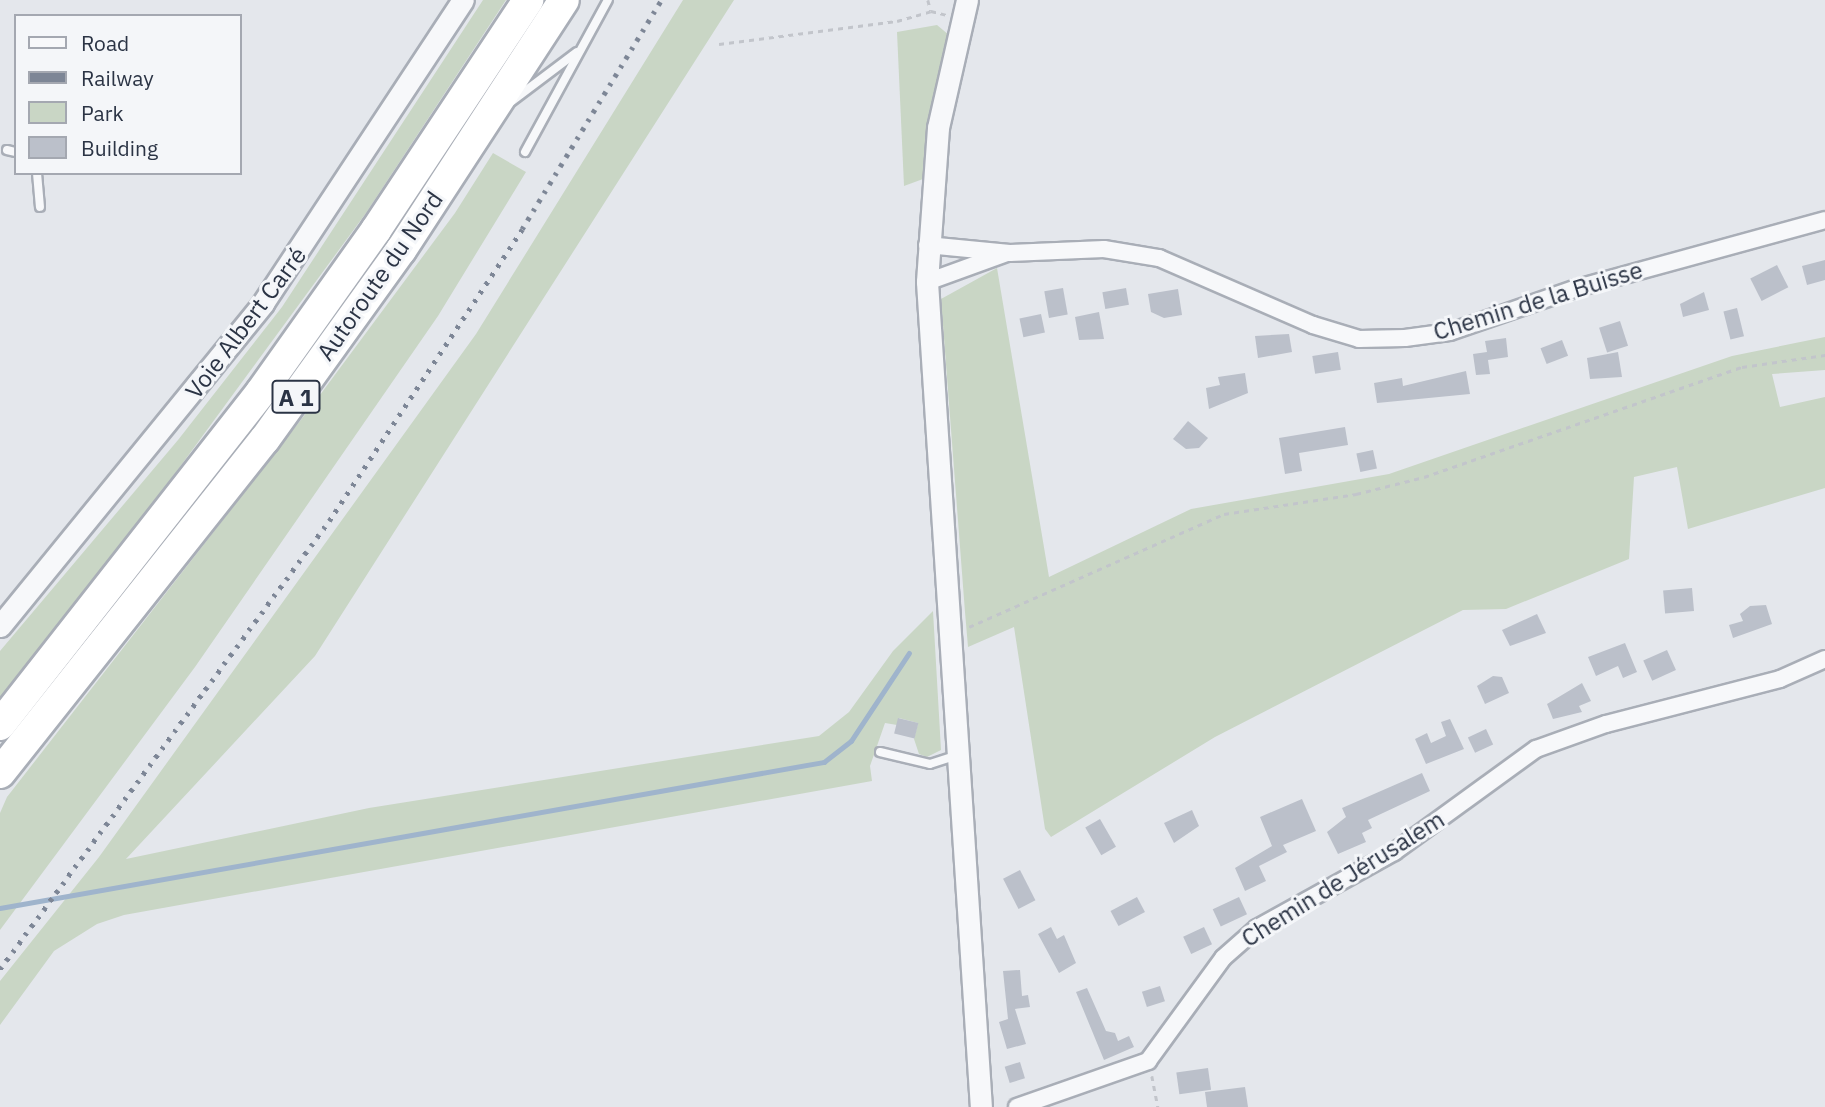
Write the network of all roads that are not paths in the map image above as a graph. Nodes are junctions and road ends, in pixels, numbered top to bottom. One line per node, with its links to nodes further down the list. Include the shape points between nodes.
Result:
1 (463, 0): 15 (street, Voie Albert Carré, via 263,303)
2 (528, 0): 17 (highway, Autoroute du Nord / A 1, via 376,230 261,392)
3 (564, 0): 7 (highway, Autoroute du Nord / A 1)
4 (608, 0): 6 (lane)
5 (964, 9): 12 (street, via 938,128)
6 (577, 52): 7 (lane); 8 (lane, via 561,94)
7 (485, 124): 20 (highway, Autoroute du Nord / A 1, via 265,439)
8 (525, 152)
9 (37, 175): 10 (lane)
10 (40, 208)
11 (1825, 220): 13 (street, Chemin de la Buisse, via 1577,288 1450,332 1359,340 1313,325 1159,258 1104,249)
12 (927, 245): 13 (street, Chemin de la Buisse); 14 (street)
13 (1010, 253): 14 (street, Chemin de la Buisse)
14 (927, 282): 19 (street)
15 (0, 626)
16 (1825, 659): 22 (street, Chemin de Jérusalem, via 1780,680 1606,724 1536,750 1394,852 1257,928 1223,958 1148,1061)
17 (0, 725)
18 (880, 752): 19 (lane, via 930,764)
19 (955, 756): 21 (street)
20 (0, 773)
21 (981, 1107)
22 (1017, 1107)

